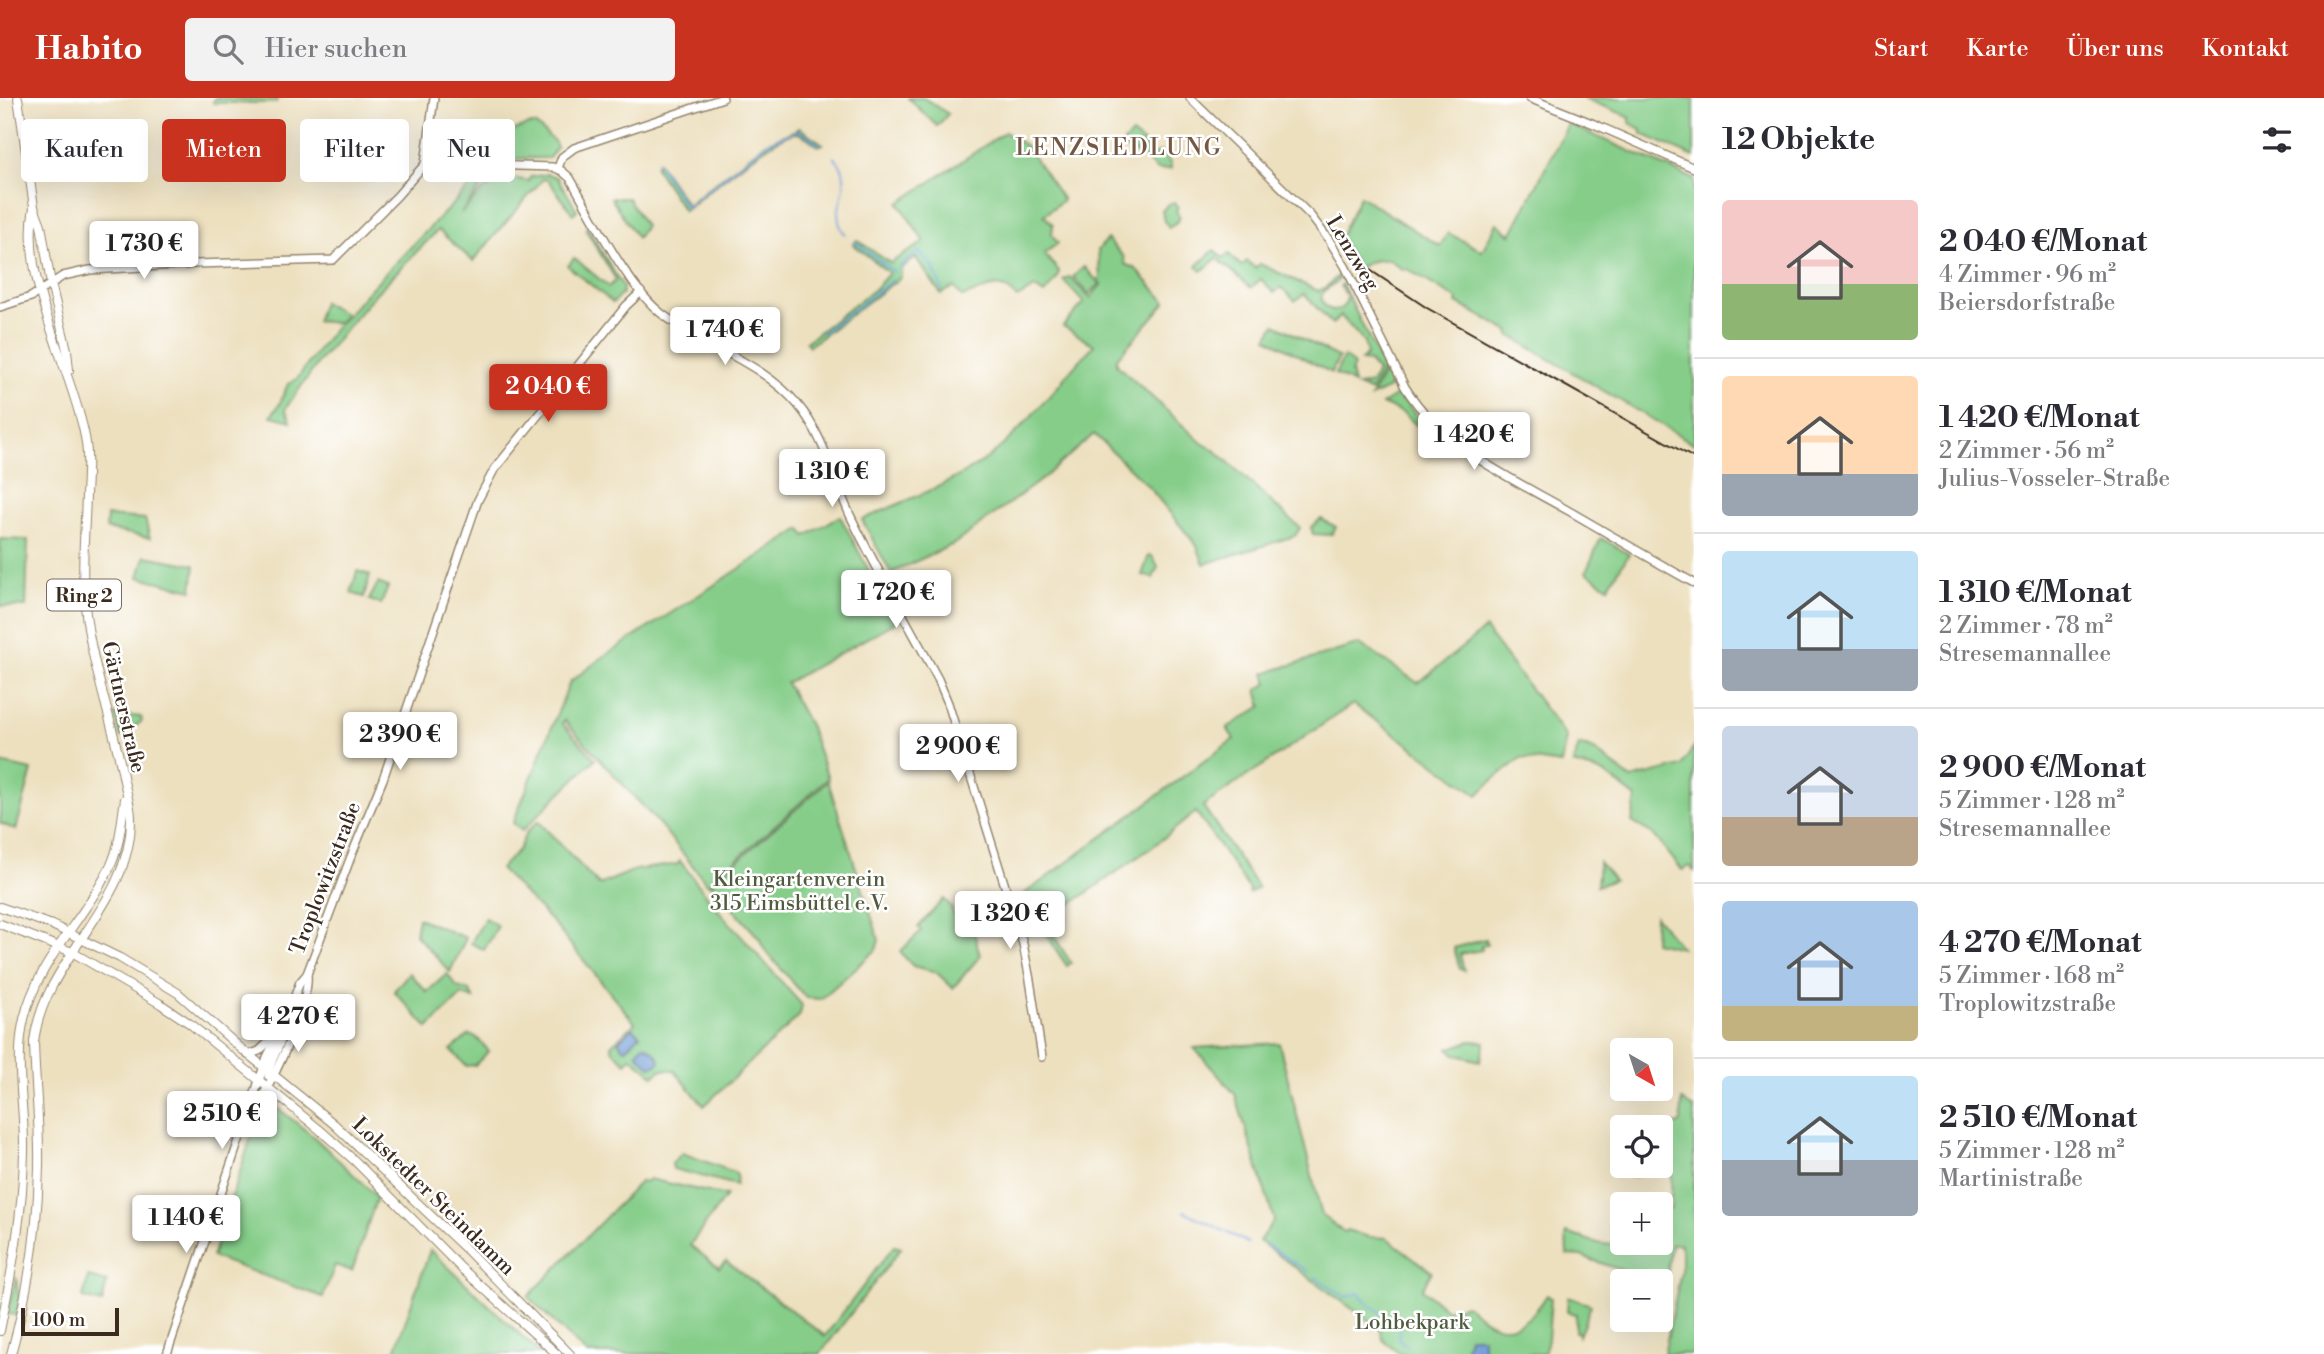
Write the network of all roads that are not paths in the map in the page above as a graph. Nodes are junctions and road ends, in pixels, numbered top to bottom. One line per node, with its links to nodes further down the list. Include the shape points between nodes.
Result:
1 (18, 98): 11 (main road, Gärtnerstraße / Ring 2)
2 (434, 98): 6 (street)
3 (723, 98): 9 (street, via 574,148 562,157)
4 (1190, 98): 17 (street, Lenzweg, via 1310,215 1329,240 1405,387 1447,437)
5 (1529, 98): 10 (street)
6 (431, 119)
7 (515, 166): 9 (street)
8 (423, 167): 12 (street, via 333,260 90,270)
9 (558, 168): 14 (street, via 570,178)
10 (1694, 168)
11 (34, 207): 12 (main road, Gärtnerstraße / Ring 2); 13 (main road, Gärtnerstraße / Ring 2, via 30,227)
12 (51, 284): 13 (street); 16 (main road, Gärtnerstraße / Ring 2)
13 (41, 291): 15 (street); 16 (main road, Gärtnerstraße / Ring 2, via 53,339)
14 (641, 292): 25 (street, Troplowitzstraße, via 494,470 478,500 383,779); 29 (street, via 668,318 772,380 793,398 813,427 848,510 948,703 1023,944)
15 (0, 307)
16 (69, 376): 18 (main road, Gärtnerstraße / Ring 2, via 87,451 85,607)
17 (1694, 583)
18 (126, 796): 21 (main road, Gärtnerstraße / Ring 2, via 113,862); 22 (main road, Gärtnerstraße / Ring 2, via 131,816 124,863 110,895)
19 (0, 907): 21 (main road)
20 (0, 924): 23 (main road)
21 (68, 933): 22 (main road); 23 (main road, Gärtnerstraße / Ring 2)
22 (81, 939): 24 (main road, Gärtnerstraße / Ring 2); 28 (main road, via 178,993)
23 (58, 946): 24 (main road); 31 (main road, Ring 2, via 30,1000 22,1031 23,1196)
24 (72, 952): 30 (main road, via 190,1023); 32 (main road, Ring 2, via 46,998 35,1034 38,1199 34,1249)
25 (307, 975): 26 (street, Troplowitzstraße); 30 (street, Troplowitzstraße, via 297,1022)
26 (286, 1017): 27 (street, Troplowitzstraße); 30 (street, via 283,1037)
27 (279, 1033): 28 (street); 30 (street, Troplowitzstraße)
28 (248, 1055): 30 (main road)
29 (1042, 1058)
30 (265, 1077): 33 (street); 34 (main road, Lokstedter Steindamm, via 461,1268); 35 (main road, Lokstedter Steindamm, via 334,1124)
31 (0, 1331)
32 (11, 1354)
33 (167, 1354)
34 (557, 1354)
35 (570, 1354)

